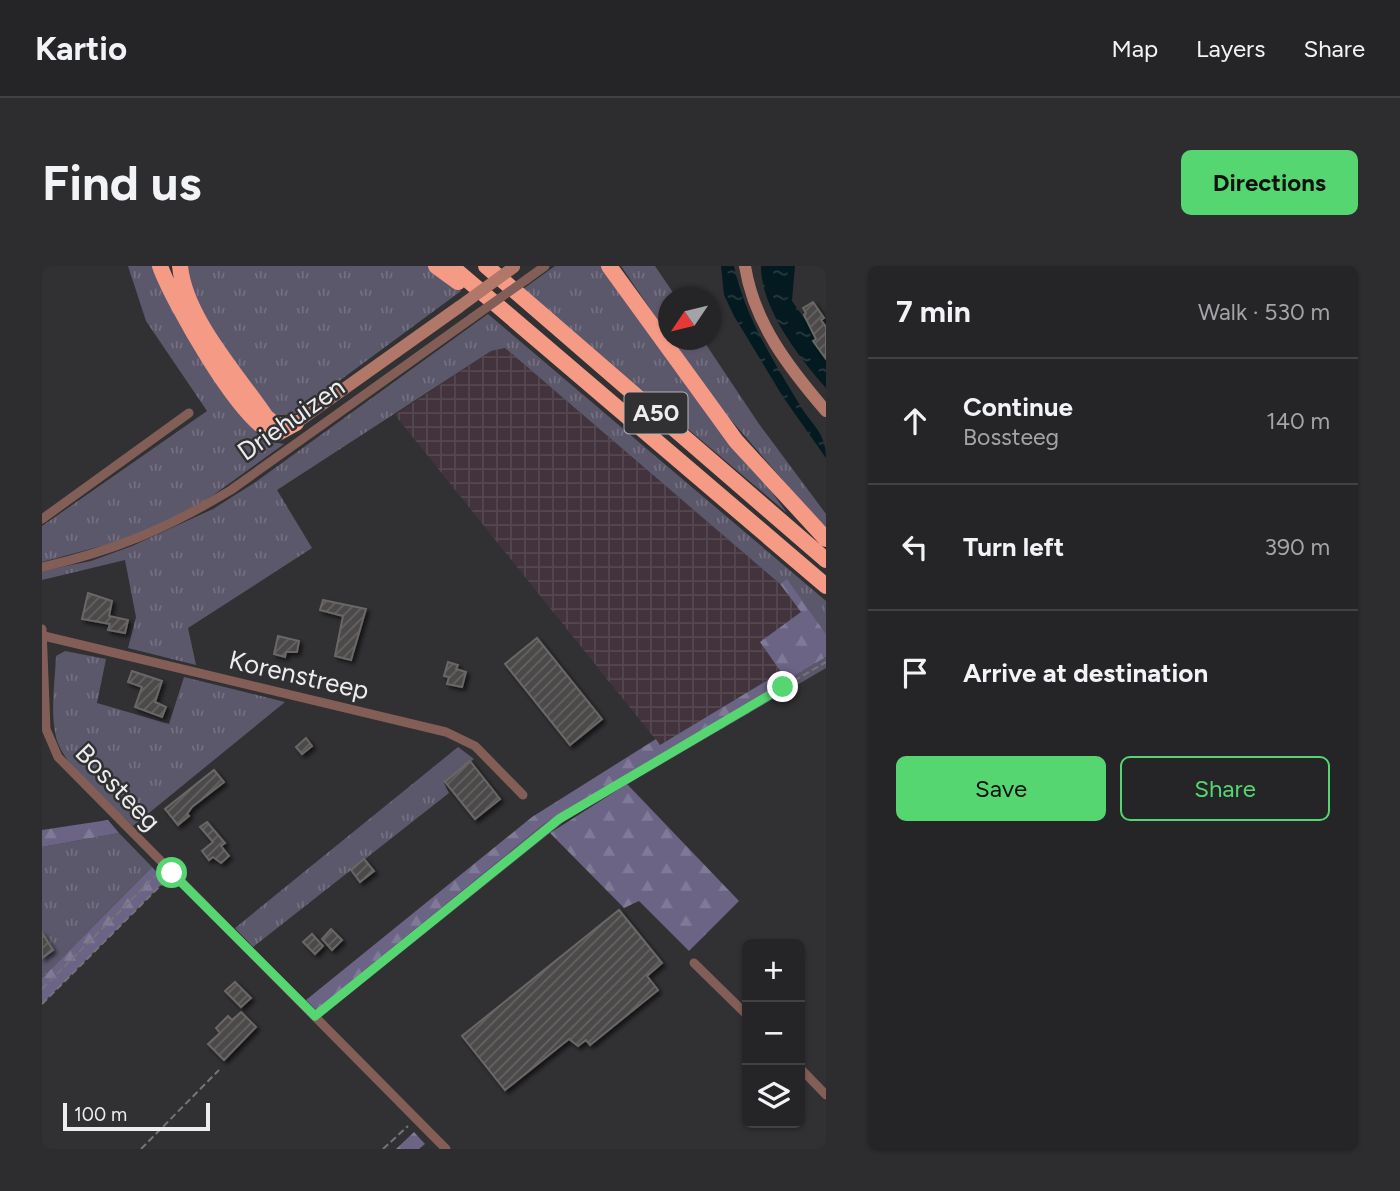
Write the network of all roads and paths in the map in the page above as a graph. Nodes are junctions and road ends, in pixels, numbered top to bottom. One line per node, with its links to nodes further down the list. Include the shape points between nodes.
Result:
1 (160, 266): 13 (highway, via 183,318 256,423 276,434)
2 (180, 266): 13 (highway, via 196,314 266,417 279,426)
3 (436, 266): 10 (highway, A50)
4 (451, 266): 10 (highway, A50)
5 (486, 266): 16 (highway, A50)
6 (545, 266): 17 (street, Driehuizen, bridge, via 189,515 131,543)
7 (609, 266): 15 (highway, A50, via 736,441)
8 (745, 266): 11 (main road, via 748,288 779,354)
9 (515, 267): 13 (main road, Driehuizen, bridge)
10 (507, 314): 18 (highway, A50)
11 (826, 411)
12 (189, 413): 14 (street)
13 (296, 423)
14 (42, 519)
15 (826, 539)
16 (826, 560)
17 (42, 567)
18 (826, 586)
19 (43, 632): 21 (street, Korenstreep, via 446,732 475,746); 22 (street, Bossteeg, via 50,744)
20 (826, 662): 27 (path, via 559,819)
21 (523, 795)
22 (169, 870): 24 (path); 25 (path); 27 (street, Bossteeg)
23 (694, 963): 26 (street)
24 (42, 989)
25 (42, 1004)
26 (742, 1010)
27 (315, 1016): 31 (street, Bossteeg)
28 (219, 1070): 32 (path)
29 (805, 1073): 30 (street)
30 (826, 1095)
31 (416, 1119): 33 (path); 34 (street, Bossteeg)
32 (141, 1149)
33 (383, 1149)
34 (446, 1149)

